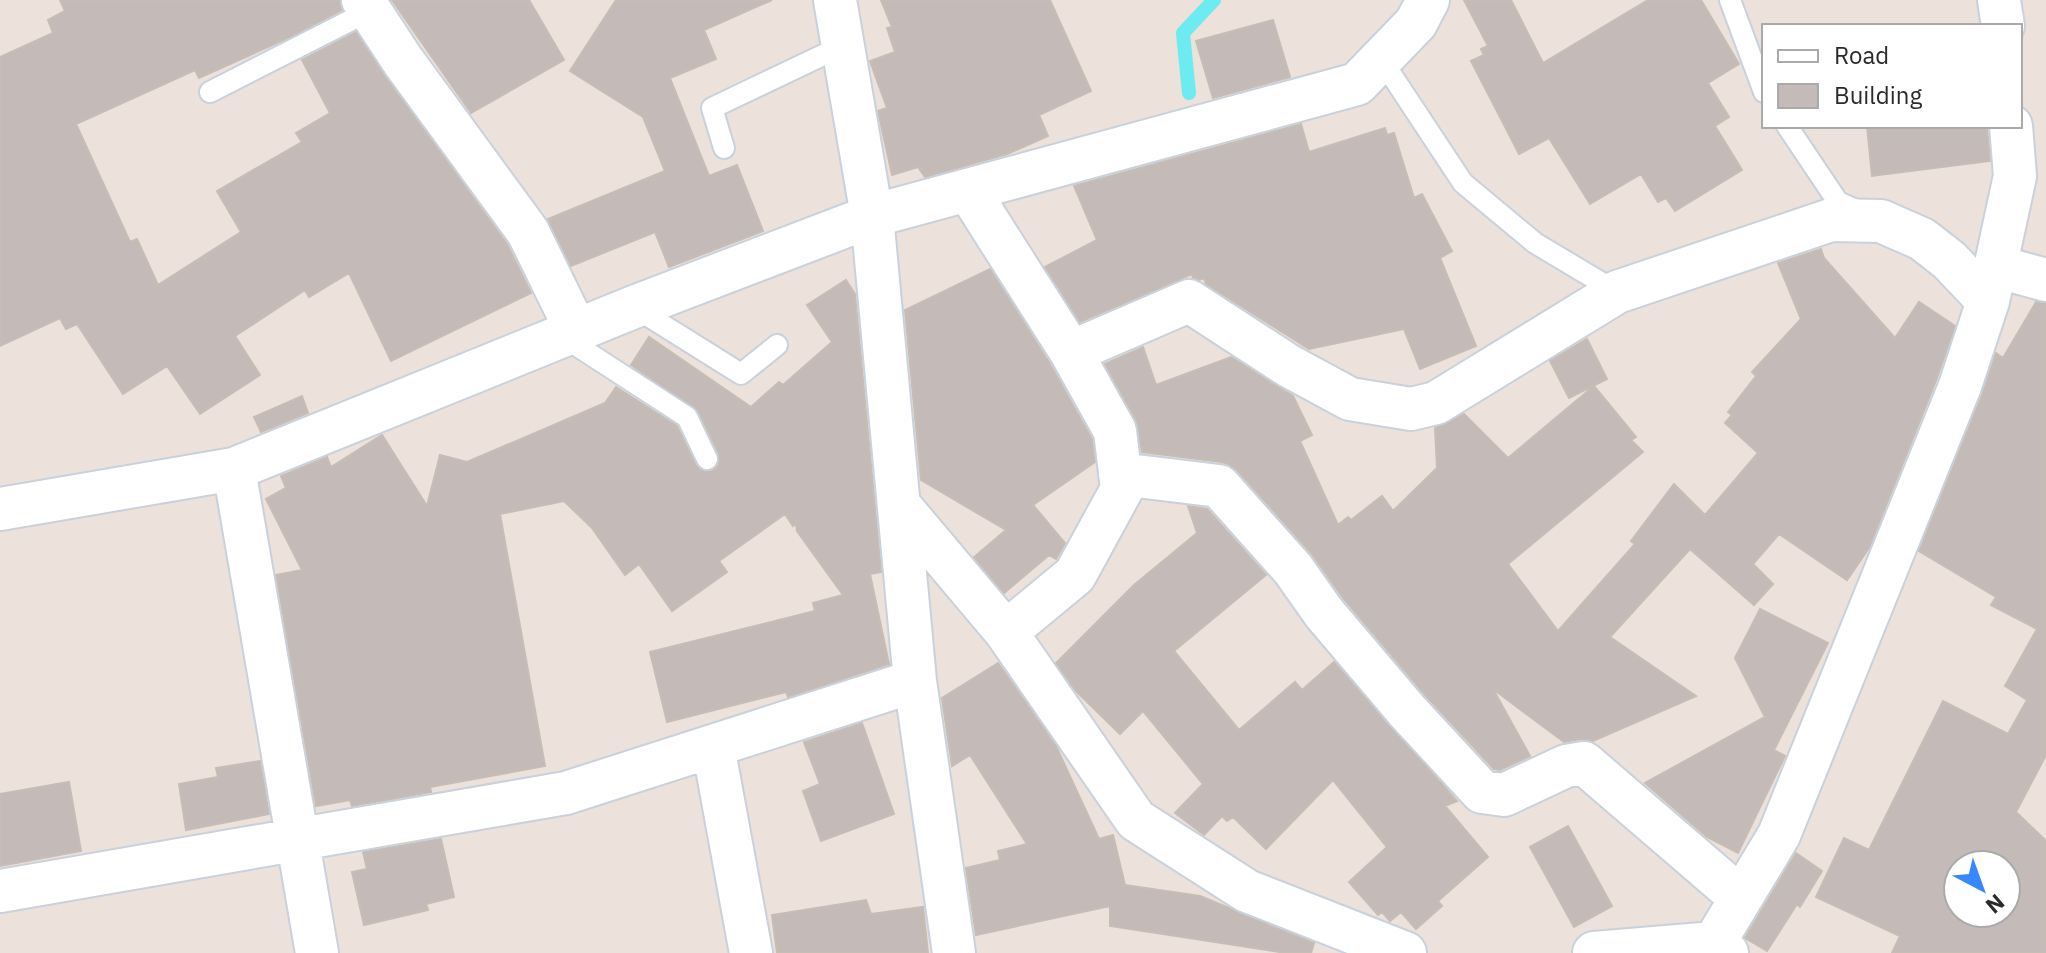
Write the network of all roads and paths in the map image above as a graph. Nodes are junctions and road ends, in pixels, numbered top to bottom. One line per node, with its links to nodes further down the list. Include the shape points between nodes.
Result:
1 (835, 0): 7 (street)
2 (1428, 0): 8 (street, via 1416,23)
3 (1730, 0): 9 (lane)
4 (1999, 0): 6 (street)
5 (366, 5): 10 (lane); 21 (street, via 528,232)
6 (2003, 24)
7 (842, 46): 13 (lane, via 712,108); 15 (street)
8 (1381, 59): 14 (street, via 1357,84); 19 (lane, via 1463,183 1535,243)
9 (1762, 87)
10 (210, 92)
11 (1788, 128): 16 (lane, via 1838,202)
12 (2011, 128): 18 (street, via 2015,176)
13 (724, 148)
14 (968, 190): 15 (street); 23 (street)
15 (872, 216): 20 (street); 27 (street)
16 (1881, 221): 18 (street, via 1922,239); 19 (street, via 1831,220)
17 (2046, 280): 18 (street)
18 (1992, 283): 34 (street, via 1960,386 1779,835)
19 (1617, 292): 23 (street, via 1436,403 1411,409 1350,399 1189,301)
20 (634, 307): 21 (street); 22 (lane, via 741,374)
21 (569, 333): 24 (lane, via 687,417); 25 (street)
22 (777, 345)
23 (1071, 352): 26 (street, via 1115,431)
24 (707, 459)
25 (234, 469): 28 (street); 32 (street)
26 (1120, 474): 29 (street, via 1122,489 1075,575); 34 (street, via 1219,486 1482,792 1504,795 1584,763)
27 (899, 505): 29 (street); 30 (street)
28 (0, 509)
29 (1006, 632): 39 (street, via 1136,820 1247,891)
30 (915, 681): 31 (street); 38 (street)
31 (713, 746): 32 (street, via 566,793); 37 (street)
32 (297, 840): 33 (street); 36 (street)
33 (0, 891)
34 (1741, 898): 35 (street)
35 (1720, 948): 40 (street)
36 (317, 953)
37 (751, 953)
38 (954, 953)
39 (1405, 953)
40 (1594, 953)

